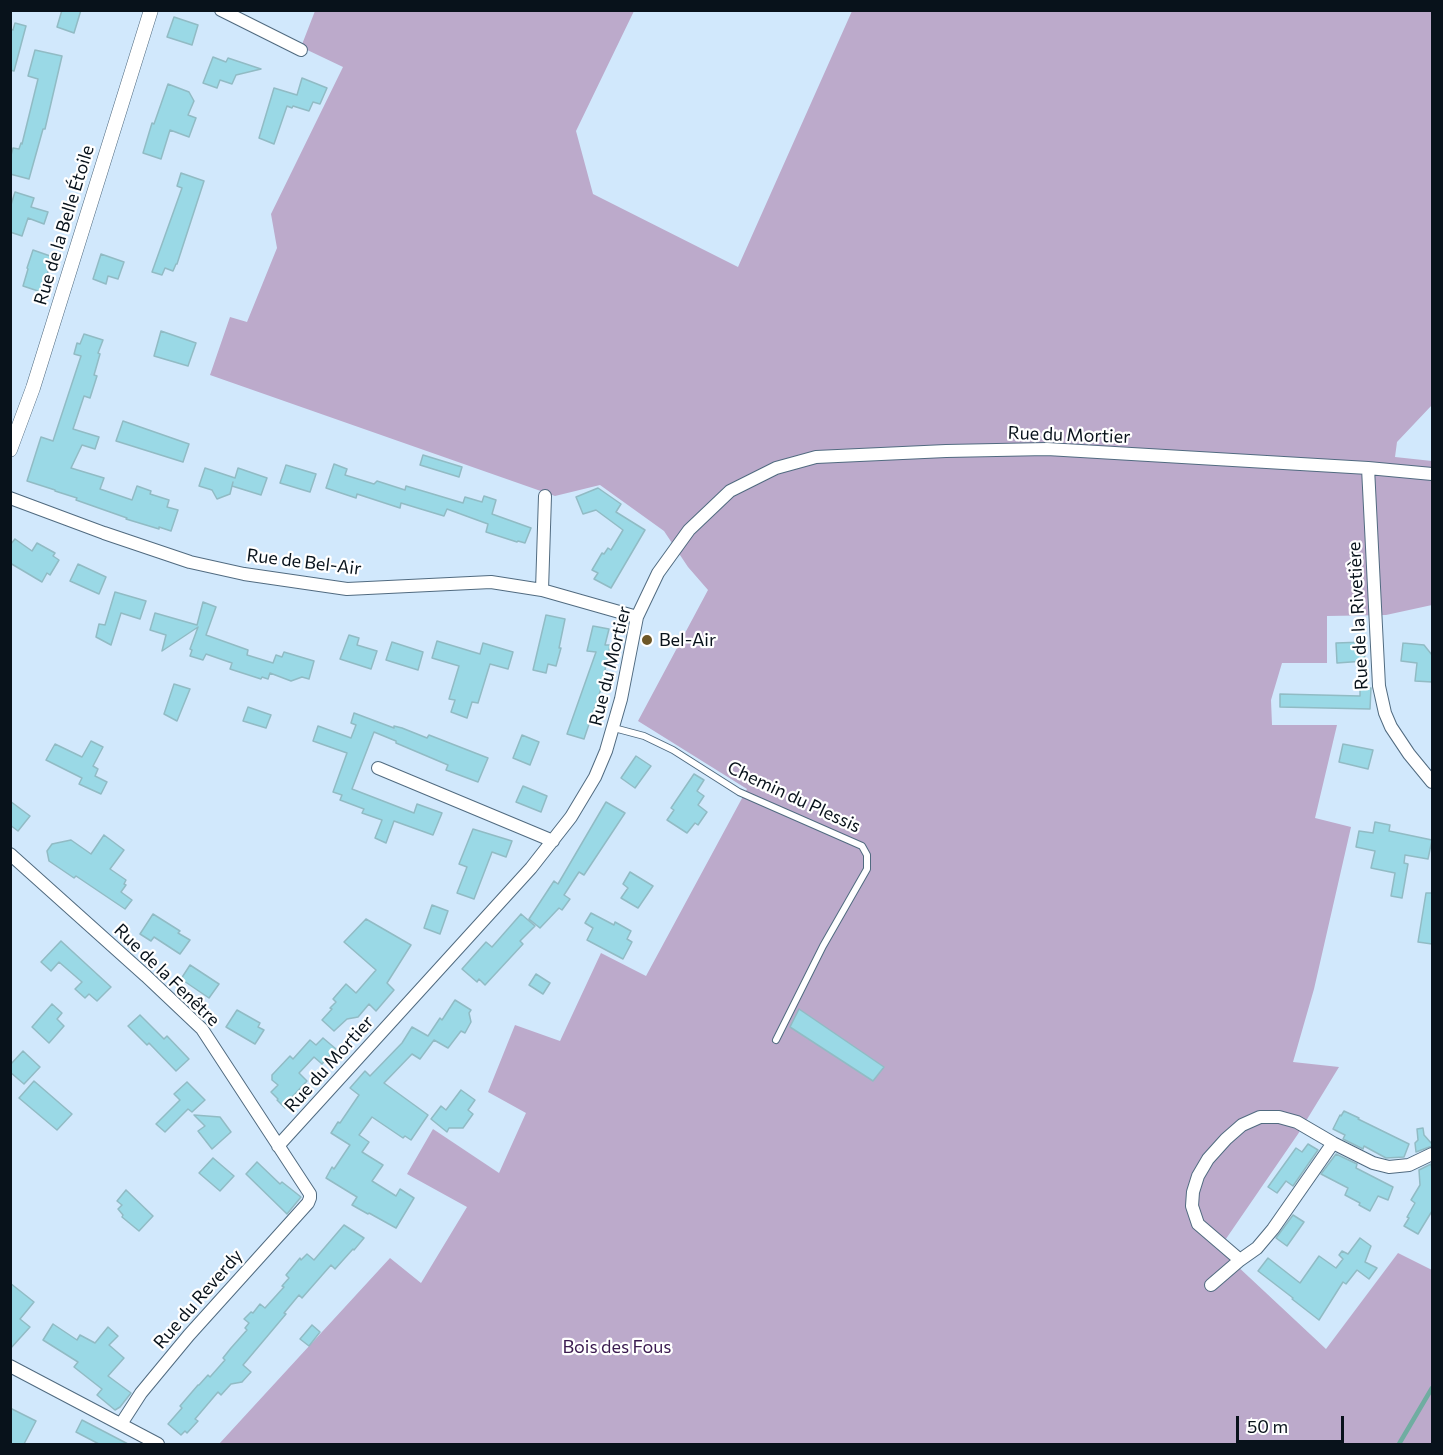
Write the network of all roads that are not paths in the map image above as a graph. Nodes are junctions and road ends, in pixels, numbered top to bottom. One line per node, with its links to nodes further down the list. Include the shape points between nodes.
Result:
1 (151, 10): 4 (street, Rue de la Belle Étoile)
2 (221, 10): 3 (street)
3 (301, 50)
4 (10, 450)
5 (1368, 468): 6 (street, Rue du Mortier); 10 (street, Rue du Mortier, via 1047,449 816,457 776,468 730,491 688,530 658,573); 13 (street, Rue de la Rivetière, via 1378,686 1391,727)
6 (1432, 474)
7 (545, 496): 9 (street)
8 (10, 498): 9 (street, Rue de Bel-Air, via 179,558 244,574 347,589 491,582)
9 (542, 590): 10 (street, Rue de Bel-Air)
10 (637, 617): 11 (street, Rue du Mortier)
11 (614, 728): 14 (street, Rue du Mortier, via 595,777); 16 (lane, Chemin du Plessis, via 673,750 740,792 862,846 867,855 867,868)
12 (378, 768): 14 (street)
13 (1432, 782)
14 (553, 841): 18 (street, Rue du Mortier)
15 (10, 854): 18 (street, Rue de la Fenêtre, via 202,1029)
16 (776, 1040)
17 (1333, 1143): 19 (street, via 1389,1167 1409,1165); 21 (street, via 1273,1230); 21 (street, via 1298,1122 1260,1117 1242,1125 1208,1159 1198,1176 1192,1206 1198,1224)
18 (278, 1146): 20 (street, Rue de la Fenêtre, via 309,1194)
19 (1432, 1154)
20 (308, 1203): 24 (street, Rue du Reverdy, via 189,1335)
21 (1240, 1260): 22 (street)
22 (1211, 1285)
23 (10, 1366): 24 (street)
24 (121, 1424): 25 (street)
25 (158, 1444)

